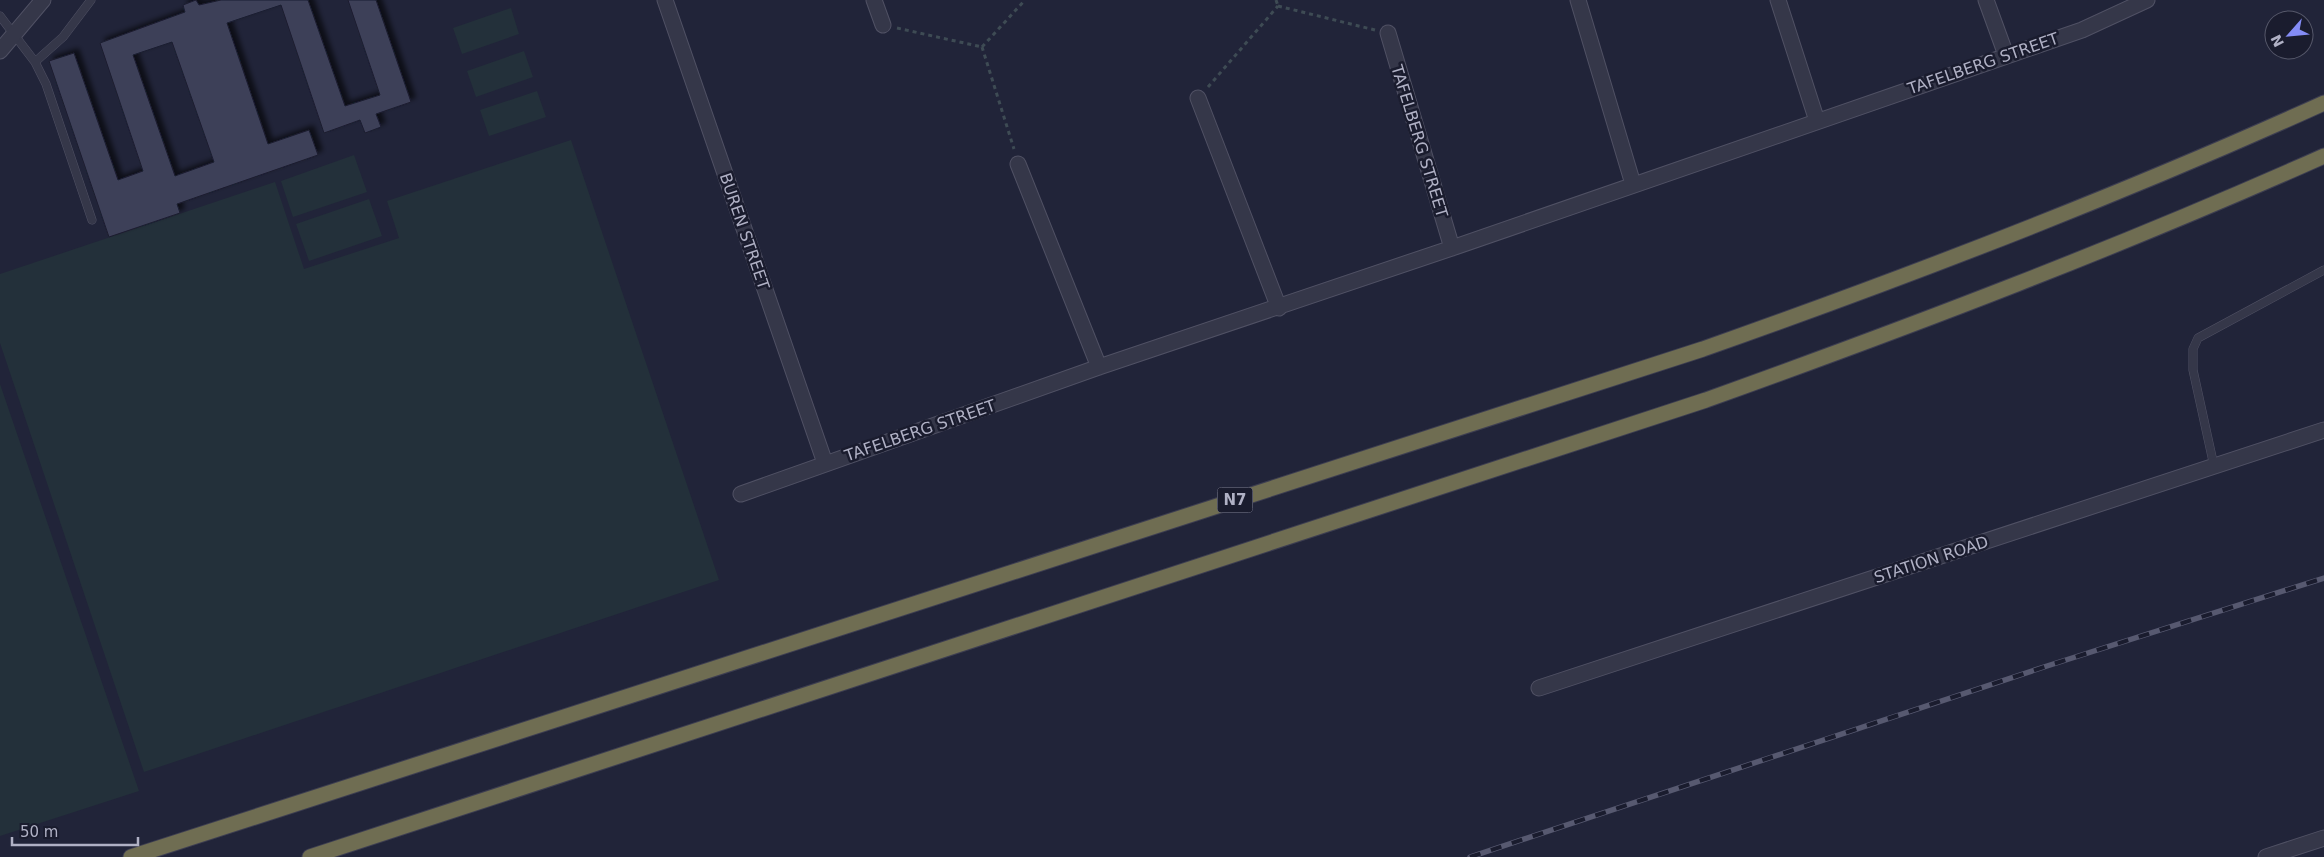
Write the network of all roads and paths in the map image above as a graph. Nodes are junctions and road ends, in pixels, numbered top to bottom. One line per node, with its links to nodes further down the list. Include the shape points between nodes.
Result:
1 (43, 0): 15 (street)
2 (91, 0): 19 (lane, via 63,37)
3 (665, 0): 32 (street, BUREN STREET)
4 (874, 0): 13 (street)
5 (1025, 0): 16 (path)
6 (1276, 0): 11 (path)
7 (1578, 0): 25 (street)
8 (1778, 0): 22 (street)
9 (1986, 0): 18 (street)
10 (2147, 0): 18 (street, TAFELBERG STREET, via 2082,30)
11 (1278, 6): 14 (path); 20 (path)
12 (0, 16): 15 (lane)
13 (883, 25): 16 (path)
14 (1388, 33): 27 (street, TAFELBERG STREET)
15 (14, 34): 17 (street); 19 (lane)
16 (982, 47): 24 (path)
17 (0, 52)
18 (2006, 55): 22 (street, TAFELBERG STREET)
19 (35, 62): 26 (lane, via 46,84)
20 (1198, 98): 29 (street)
21 (2324, 103): 37 (highway, N7, via 1995,241 1703,349)
22 (1817, 121): 25 (street, TAFELBERG STREET)
23 (2324, 156): 38 (highway, via 2108,250 1706,400)
24 (1018, 164): 30 (street)
25 (1633, 184): 27 (street, TAFELBERG STREET)
26 (92, 220)
27 (1452, 248): 29 (street, TAFELBERG STREET)
28 (2324, 270): 33 (lane, via 2198,338 2193,349 2193,370)
29 (1280, 308): 30 (street, TAFELBERG STREET)
30 (1099, 367): 32 (street, TAFELBERG STREET)
31 (2324, 430): 33 (street, STATION ROAD)
32 (825, 463): 34 (street, TAFELBERG STREET)
33 (2214, 466): 35 (street, STATION ROAD)
34 (741, 494)
35 (1539, 688)
36 (2324, 838): 39 (street)
37 (131, 857)
38 (310, 857)
39 (2266, 857)

